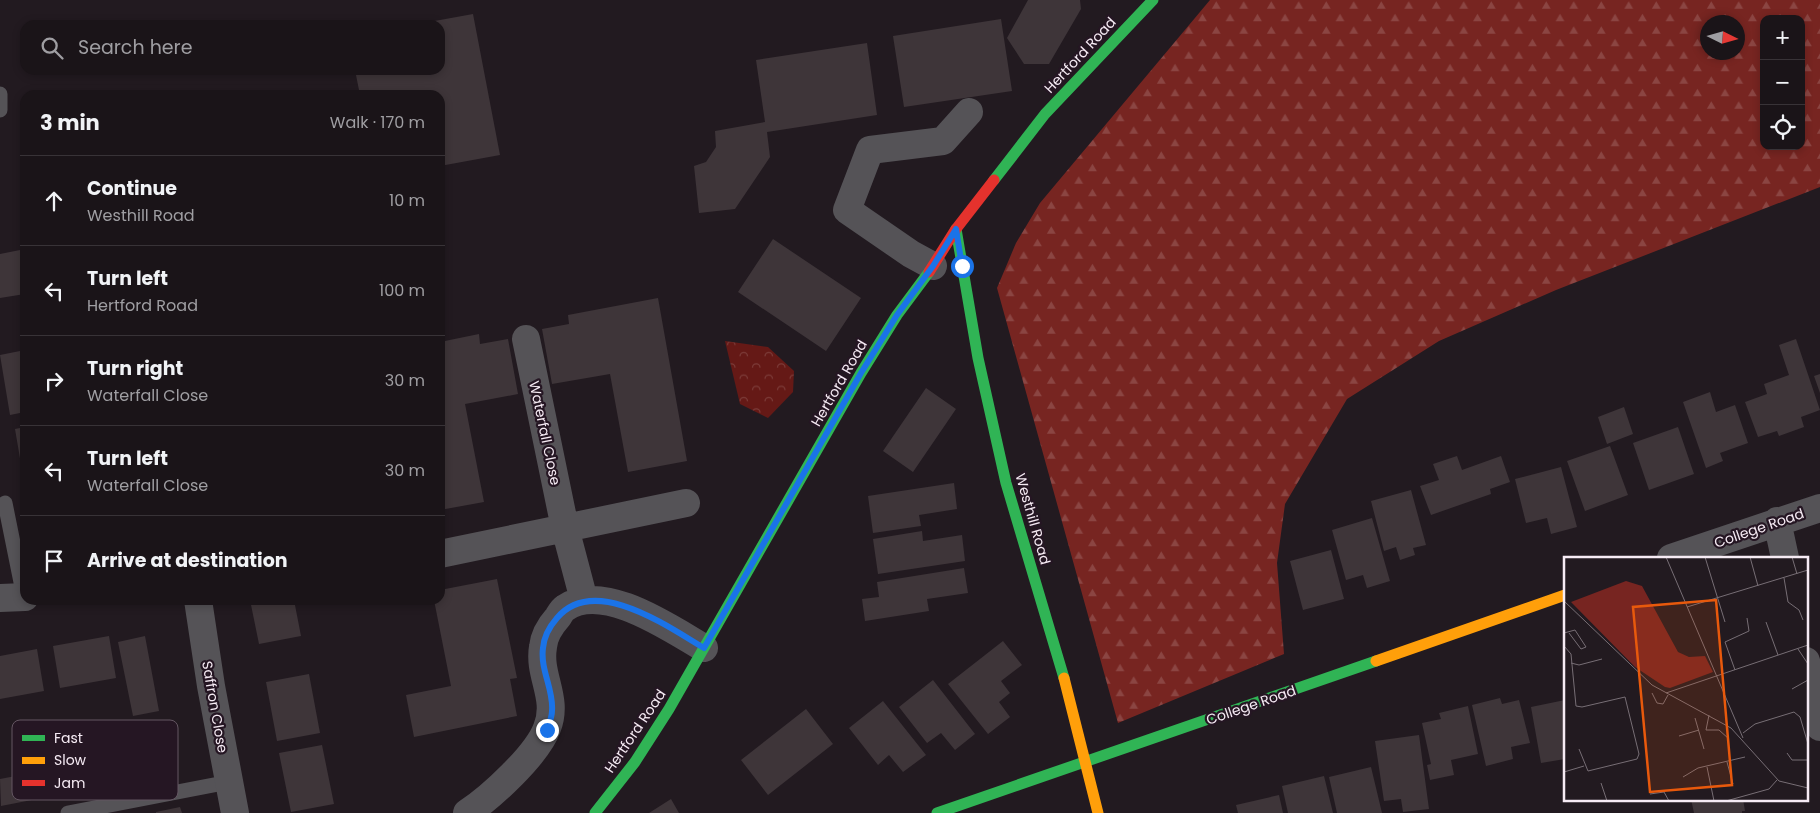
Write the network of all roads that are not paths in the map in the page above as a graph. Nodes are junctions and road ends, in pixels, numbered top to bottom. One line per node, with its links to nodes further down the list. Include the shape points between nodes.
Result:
1 (1153, 0): 5 (street, Hertford Road, via 1045,114)
2 (0, 94): 3 (lane)
3 (0, 110)
4 (969, 112): 6 (street, via 944,141 870,150 847,210)
5 (956, 229): 6 (street, Hertford Road); 25 (street, Westhill Road, via 978,358 1006,483 1055,643)
6 (933, 266): 22 (street, Hertford Road, via 897,315 861,373)
7 (526, 338): 12 (street, Waterfall Close)
8 (5, 503): 16 (lane)
9 (686, 503): 12 (street)
10 (1820, 508): 11 (street, College Road)
11 (1777, 521): 14 (street, College Road); 15 (street)
12 (565, 528): 13 (street); 20 (street, Waterfall Close)
13 (445, 553)
14 (1674, 557)
15 (1785, 557)
16 (20, 574)
17 (1564, 595): 25 (street, College Road)
18 (20, 597): 19 (street)
19 (0, 598)
20 (584, 600): 22 (street, via 607,601 631,608); 31 (street, via 565,608 549,627 542,647 552,711 547,730 502,785)
21 (199, 605): 26 (street, Saffron Close)
22 (704, 648): 32 (street, Hertford Road, via 635,762)
23 (1808, 670): 24 (street)
24 (1820, 727)
25 (1086, 762): 33 (street, College Road); 34 (street, Westhill Road)
26 (229, 782): 27 (lane); 30 (street, Saffron Close)
27 (178, 792)
28 (136, 800): 29 (lane)
29 (68, 813)
30 (235, 813)
31 (467, 813)
32 (595, 813)
33 (937, 813)
34 (1098, 813)

